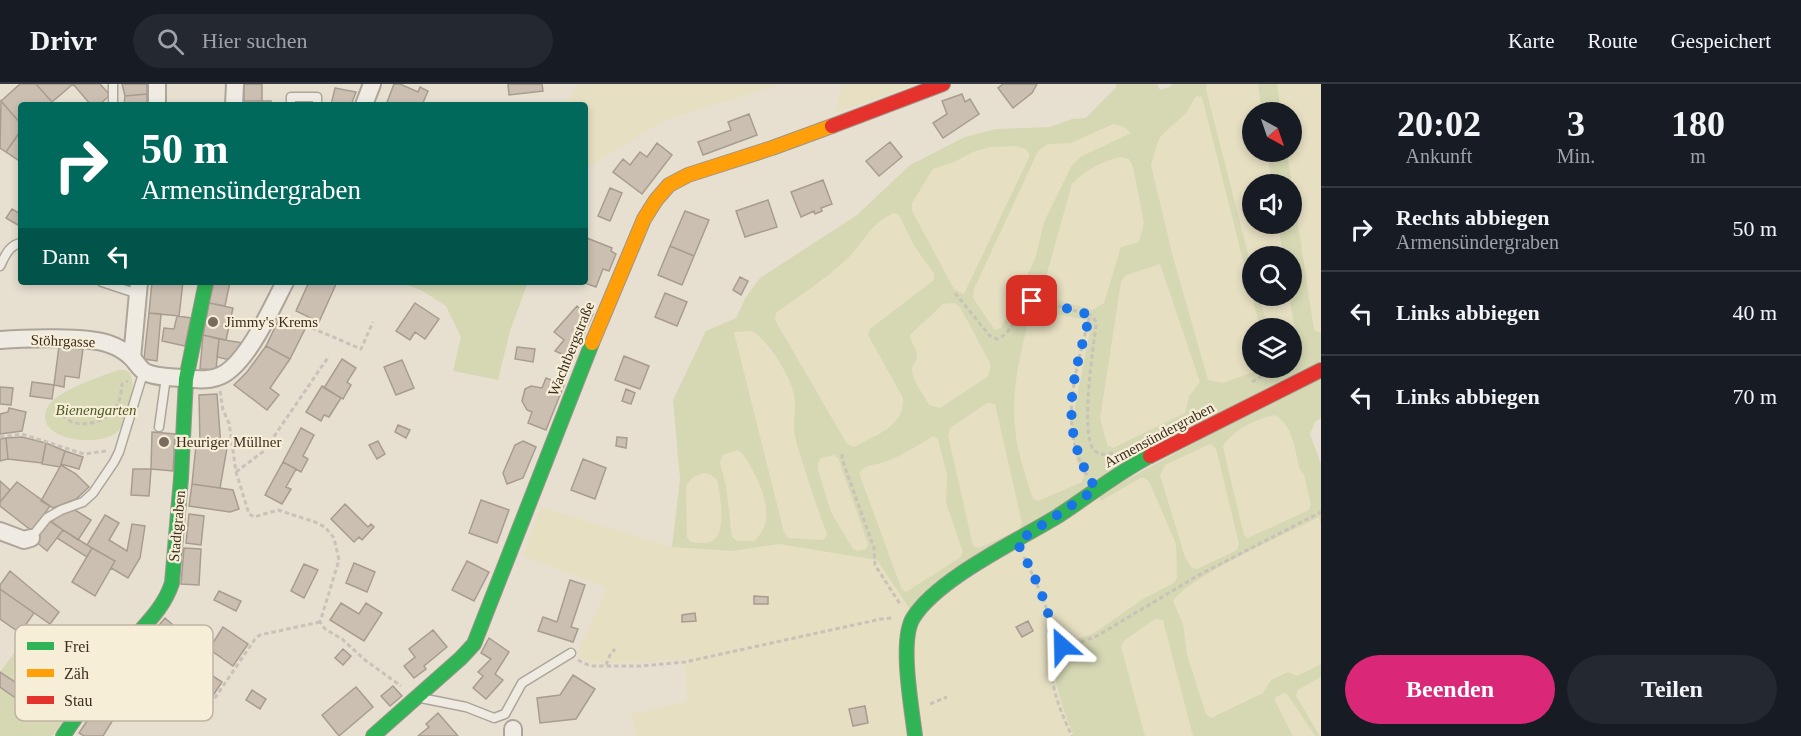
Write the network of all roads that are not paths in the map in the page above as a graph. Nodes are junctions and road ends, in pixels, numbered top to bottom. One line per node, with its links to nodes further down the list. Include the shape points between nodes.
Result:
1 (114, 84): 6 (lane)
2 (156, 84): 7 (street)
3 (235, 84): 8 (street)
4 (372, 84): 11 (street)
5 (943, 84): 29 (street, Wachtbergstraße, via 688,175 669,185 656,200 644,219 547,452 474,644)
6 (113, 102)
7 (157, 102)
8 (234, 102)
9 (291, 102): 10 (lane, via 291,97 317,97)
10 (317, 102)
11 (365, 102)
12 (18, 243): 13 (lane, via 9,249)
13 (0, 266)
14 (120, 285): 17 (lane)
15 (205, 285): 23 (street, Stadtgraben)
16 (283, 285): 23 (street, via 258,333 231,369 218,377)
17 (139, 288): 19 (street)
18 (0, 340): 19 (street, Stöhrgasse, via 107,343)
19 (132, 358): 21 (street, Stöhrgasse)
20 (1321, 370): 33 (street, Armensündergraben, via 1134,464 1017,542 951,580 912,619 907,638 906,666)
21 (139, 375): 22 (street); 26 (lane, via 141,380 114,462 93,493 83,502 47,518)
22 (166, 377): 23 (street); 24 (lane)
23 (186, 379): 27 (street, Stadtgraben, via 172,583 169,596)
24 (159, 427)
25 (0, 531): 26 (street, via 24,540)
26 (31, 538)
27 (146, 625)
28 (571, 653): 29 (lane, via 522,683 505,714 494,718)
29 (414, 695): 32 (street, Wachtbergstraße)
30 (73, 721): 31 (street, Stadtgraben)
31 (63, 736)
32 (373, 736)
33 (915, 736)

